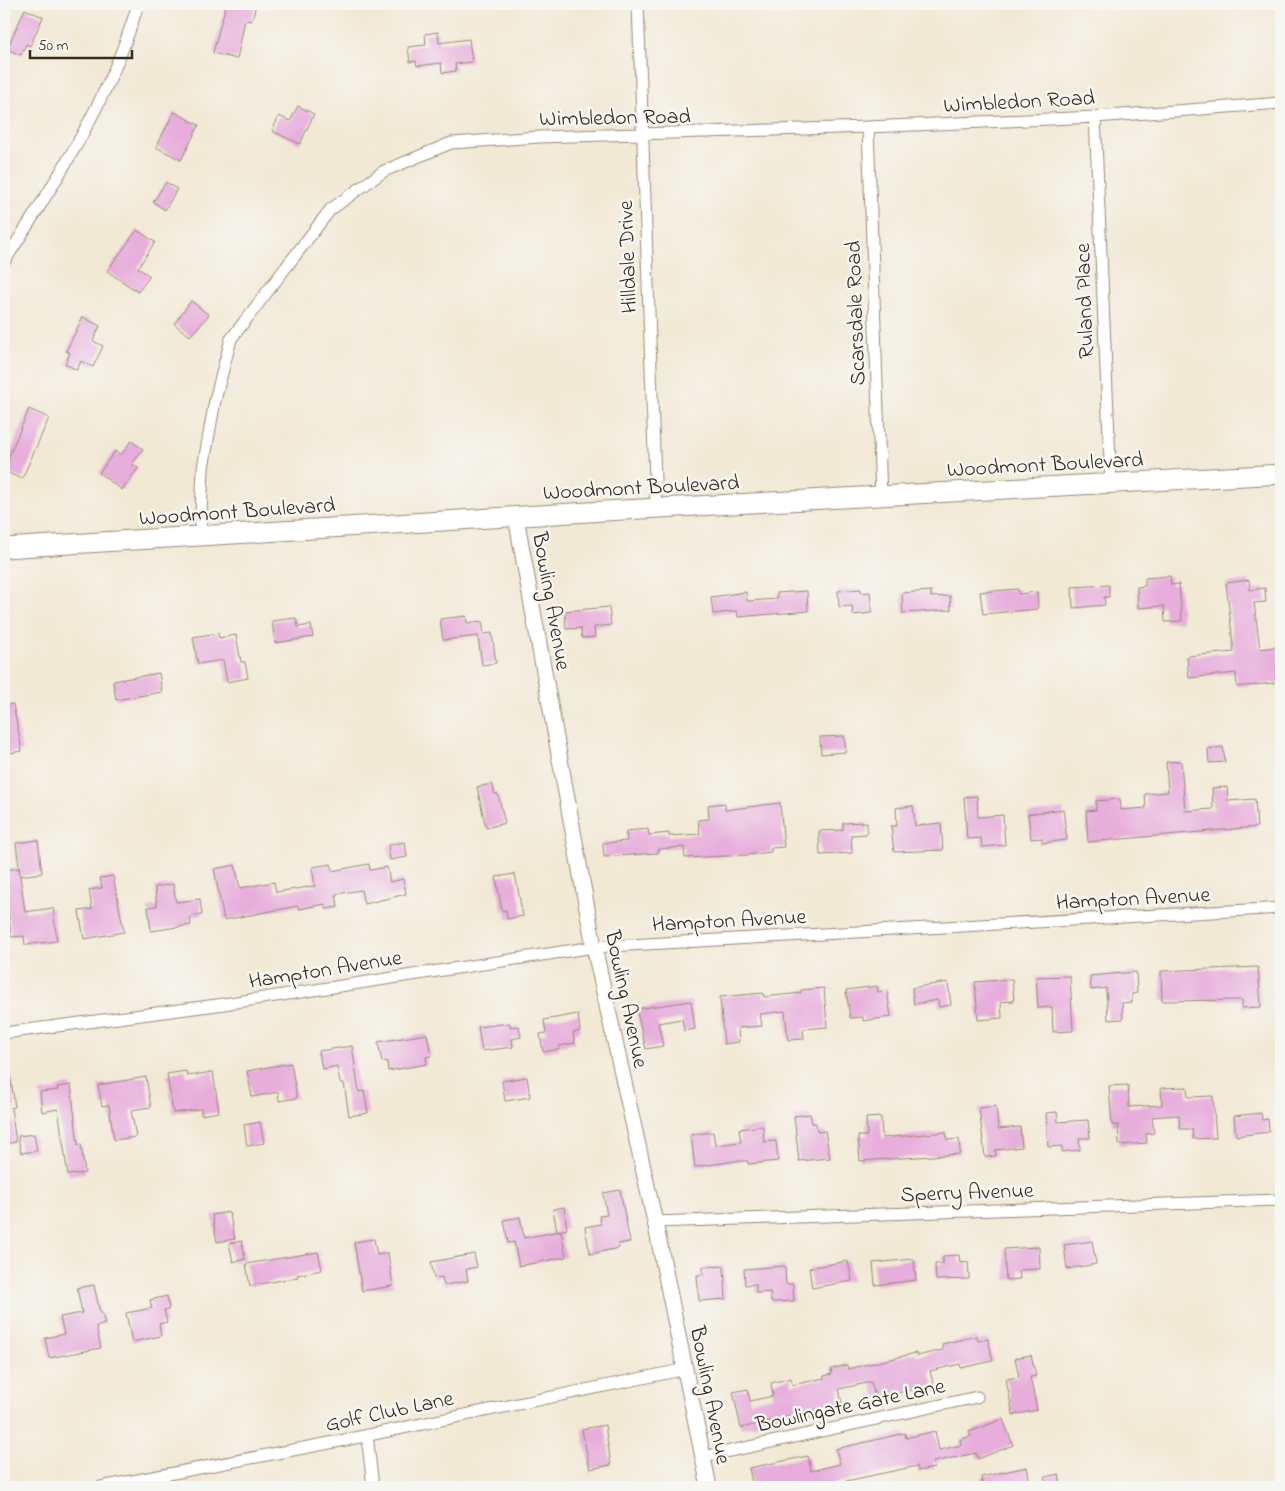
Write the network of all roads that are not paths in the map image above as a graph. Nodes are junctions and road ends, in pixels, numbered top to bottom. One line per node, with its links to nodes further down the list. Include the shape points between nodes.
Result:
1 (138, 4): 7 (street, via 89,121)
2 (638, 4): 6 (street, Hilldale Drive)
3 (1281, 103): 4 (street, Wimbledon Road)
4 (1095, 117): 5 (street, Wimbledon Road); 9 (street, Ruland Place)
5 (868, 127): 6 (street, Wimbledon Road); 10 (street, Scarsdale Road)
6 (642, 135): 11 (street, Hilldale Drive); 13 (street, Wimbledon Road, via 451,143 384,170 330,210 231,339 215,400 203,468)
7 (4, 262)
8 (1281, 474): 9 (main road, Woodmont Boulevard)
9 (1111, 483): 10 (main road, Woodmont Boulevard)
10 (881, 497): 11 (main road, Woodmont Boulevard)
11 (656, 508): 12 (main road, Woodmont Boulevard)
12 (516, 516): 13 (main road, Woodmont Boulevard); 16 (street, Bowling Avenue)
13 (200, 536): 14 (main road, Woodmont Boulevard)
14 (4, 548)
15 (1281, 908): 16 (street, Hampton Avenue)
16 (594, 947): 17 (street, Hampton Avenue, via 216,1005); 19 (street, Bowling Avenue)
17 (4, 1033)
18 (1281, 1200): 19 (street, Sperry Avenue)
19 (655, 1222): 20 (street, Bowling Avenue)
20 (686, 1369): 22 (street, Golf Club Lane); 23 (street, Bowling Avenue)
21 (977, 1397): 23 (street, Bowlingate Gate Lane)
22 (367, 1435): 24 (street, Golf Club Lane); 25 (street)
23 (703, 1457): 26 (street, Bowling Avenue)
24 (101, 1487)
25 (374, 1487)
26 (709, 1487)

